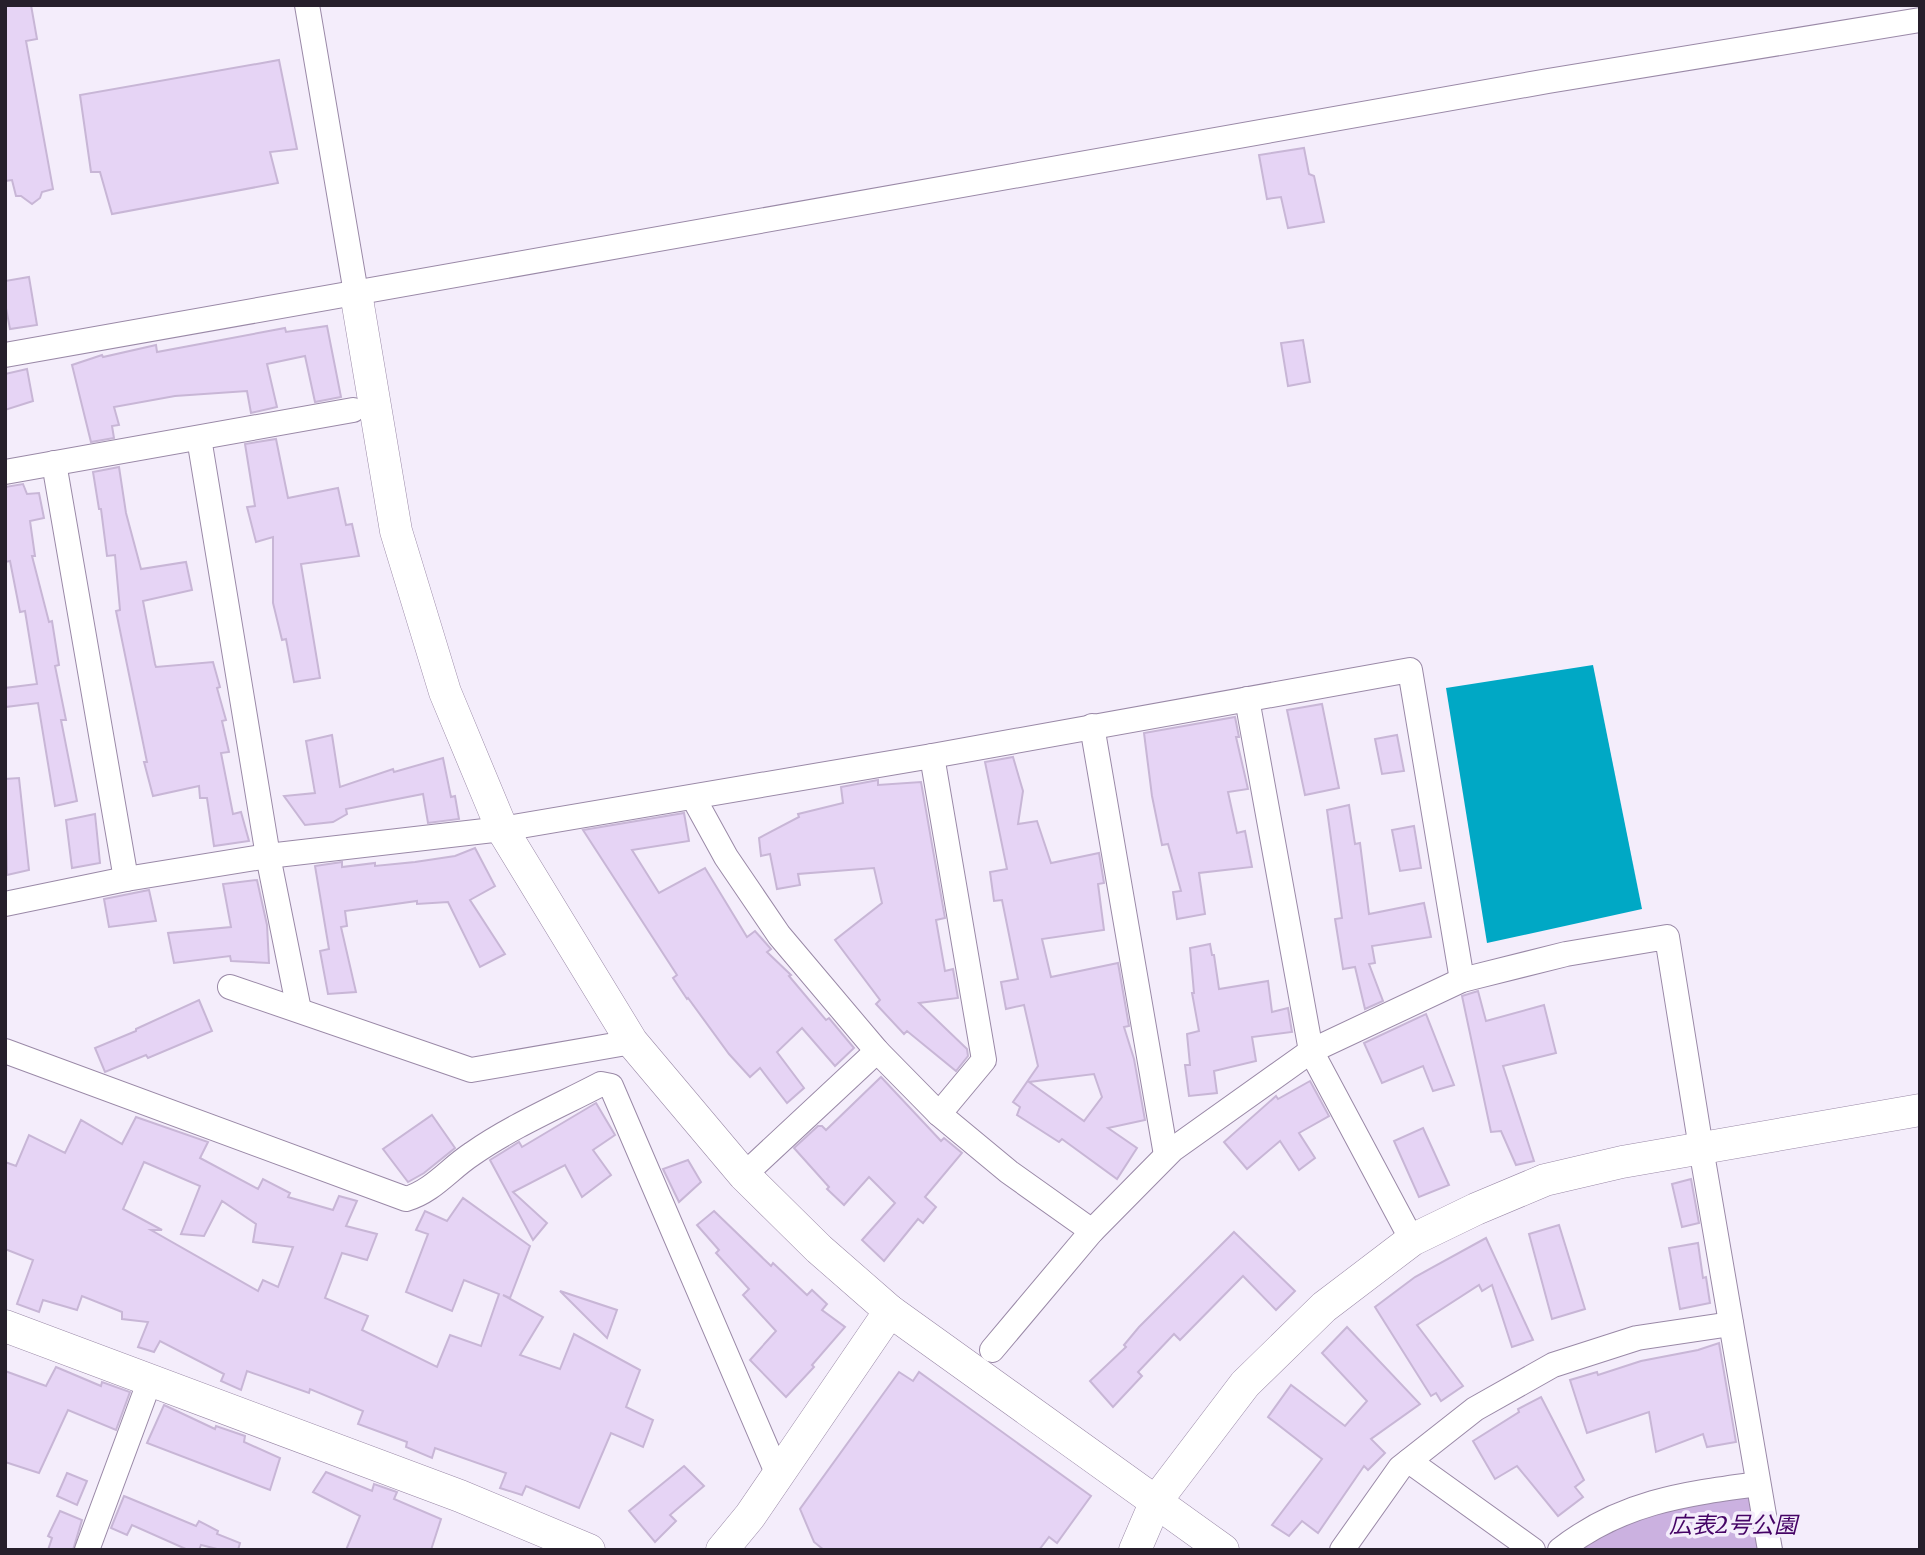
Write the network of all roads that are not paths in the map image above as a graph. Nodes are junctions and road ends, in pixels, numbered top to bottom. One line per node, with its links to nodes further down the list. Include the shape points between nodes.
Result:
1 (307, 5): 3 (street)
2 (1920, 20): 3 (street, via 1521,86)
3 (356, 293): 4 (street); 13 (street, via 396,531 445,692)
4 (5, 355)
5 (353, 410): 6 (street)
6 (200, 438): 7 (street); 14 (street)
7 (54, 463): 8 (street); 15 (street)
8 (5, 472)
9 (1247, 699): 10 (street); 17 (street, via 1410,670); 24 (street)
10 (1092, 726): 11 (street); 29 (street)
11 (932, 756): 12 (street); 27 (street, via 984,1060)
12 (693, 797): 13 (street); 23 (street, via 726,857 779,935)
13 (502, 829): 14 (street); 20 (street)
14 (268, 856): 15 (street); 19 (street)
15 (126, 879): 16 (street)
16 (5, 904)
17 (1462, 980): 24 (street); 28 (street, via 1566,954 1667,937)
18 (230, 987): 19 (street)
19 (299, 1010): 21 (street, via 471,1070)
20 (632, 1042): 21 (street); 30 (street)
21 (594, 1049): 25 (street)
22 (5, 1051): 25 (street, via 406,1199 422,1195 472,1153)
23 (877, 1051): 27 (street); 30 (street)
24 (1311, 1051): 29 (street); 32 (street)
25 (601, 1084): 39 (street, via 611,1086)
26 (1920, 1110): 28 (street)
27 (939, 1114): 31 (street, via 1009,1172)
28 (1700, 1148): 32 (street, via 1545,1180); 34 (street)
29 (1166, 1155): 31 (street)
30 (744, 1175): 33 (street)
31 (1093, 1231): 36 (street)
32 (1412, 1240): 41 (street, via 1324,1307 1245,1384)
33 (890, 1311): 39 (street); 41 (street)
34 (1731, 1324): 38 (street, via 1637,1338 1553,1365 1475,1409); 40 (street)
35 (5, 1326): 37 (street)
36 (992, 1350)
37 (150, 1380): 42 (street); 43 (street, via 460,1496)
38 (1409, 1461): 47 (street); 48 (street)
39 (778, 1475): 44 (street)
40 (1758, 1484): 49 (street, via 1682,1494 1625,1512 1582,1532); 50 (street)
41 (1156, 1501): 45 (street); 46 (street)
42 (87, 1550)
43 (589, 1550)
44 (722, 1550)
45 (1135, 1550)
46 (1223, 1550)
47 (1342, 1550)
48 (1533, 1550)
49 (1560, 1550)
50 (1770, 1550)

